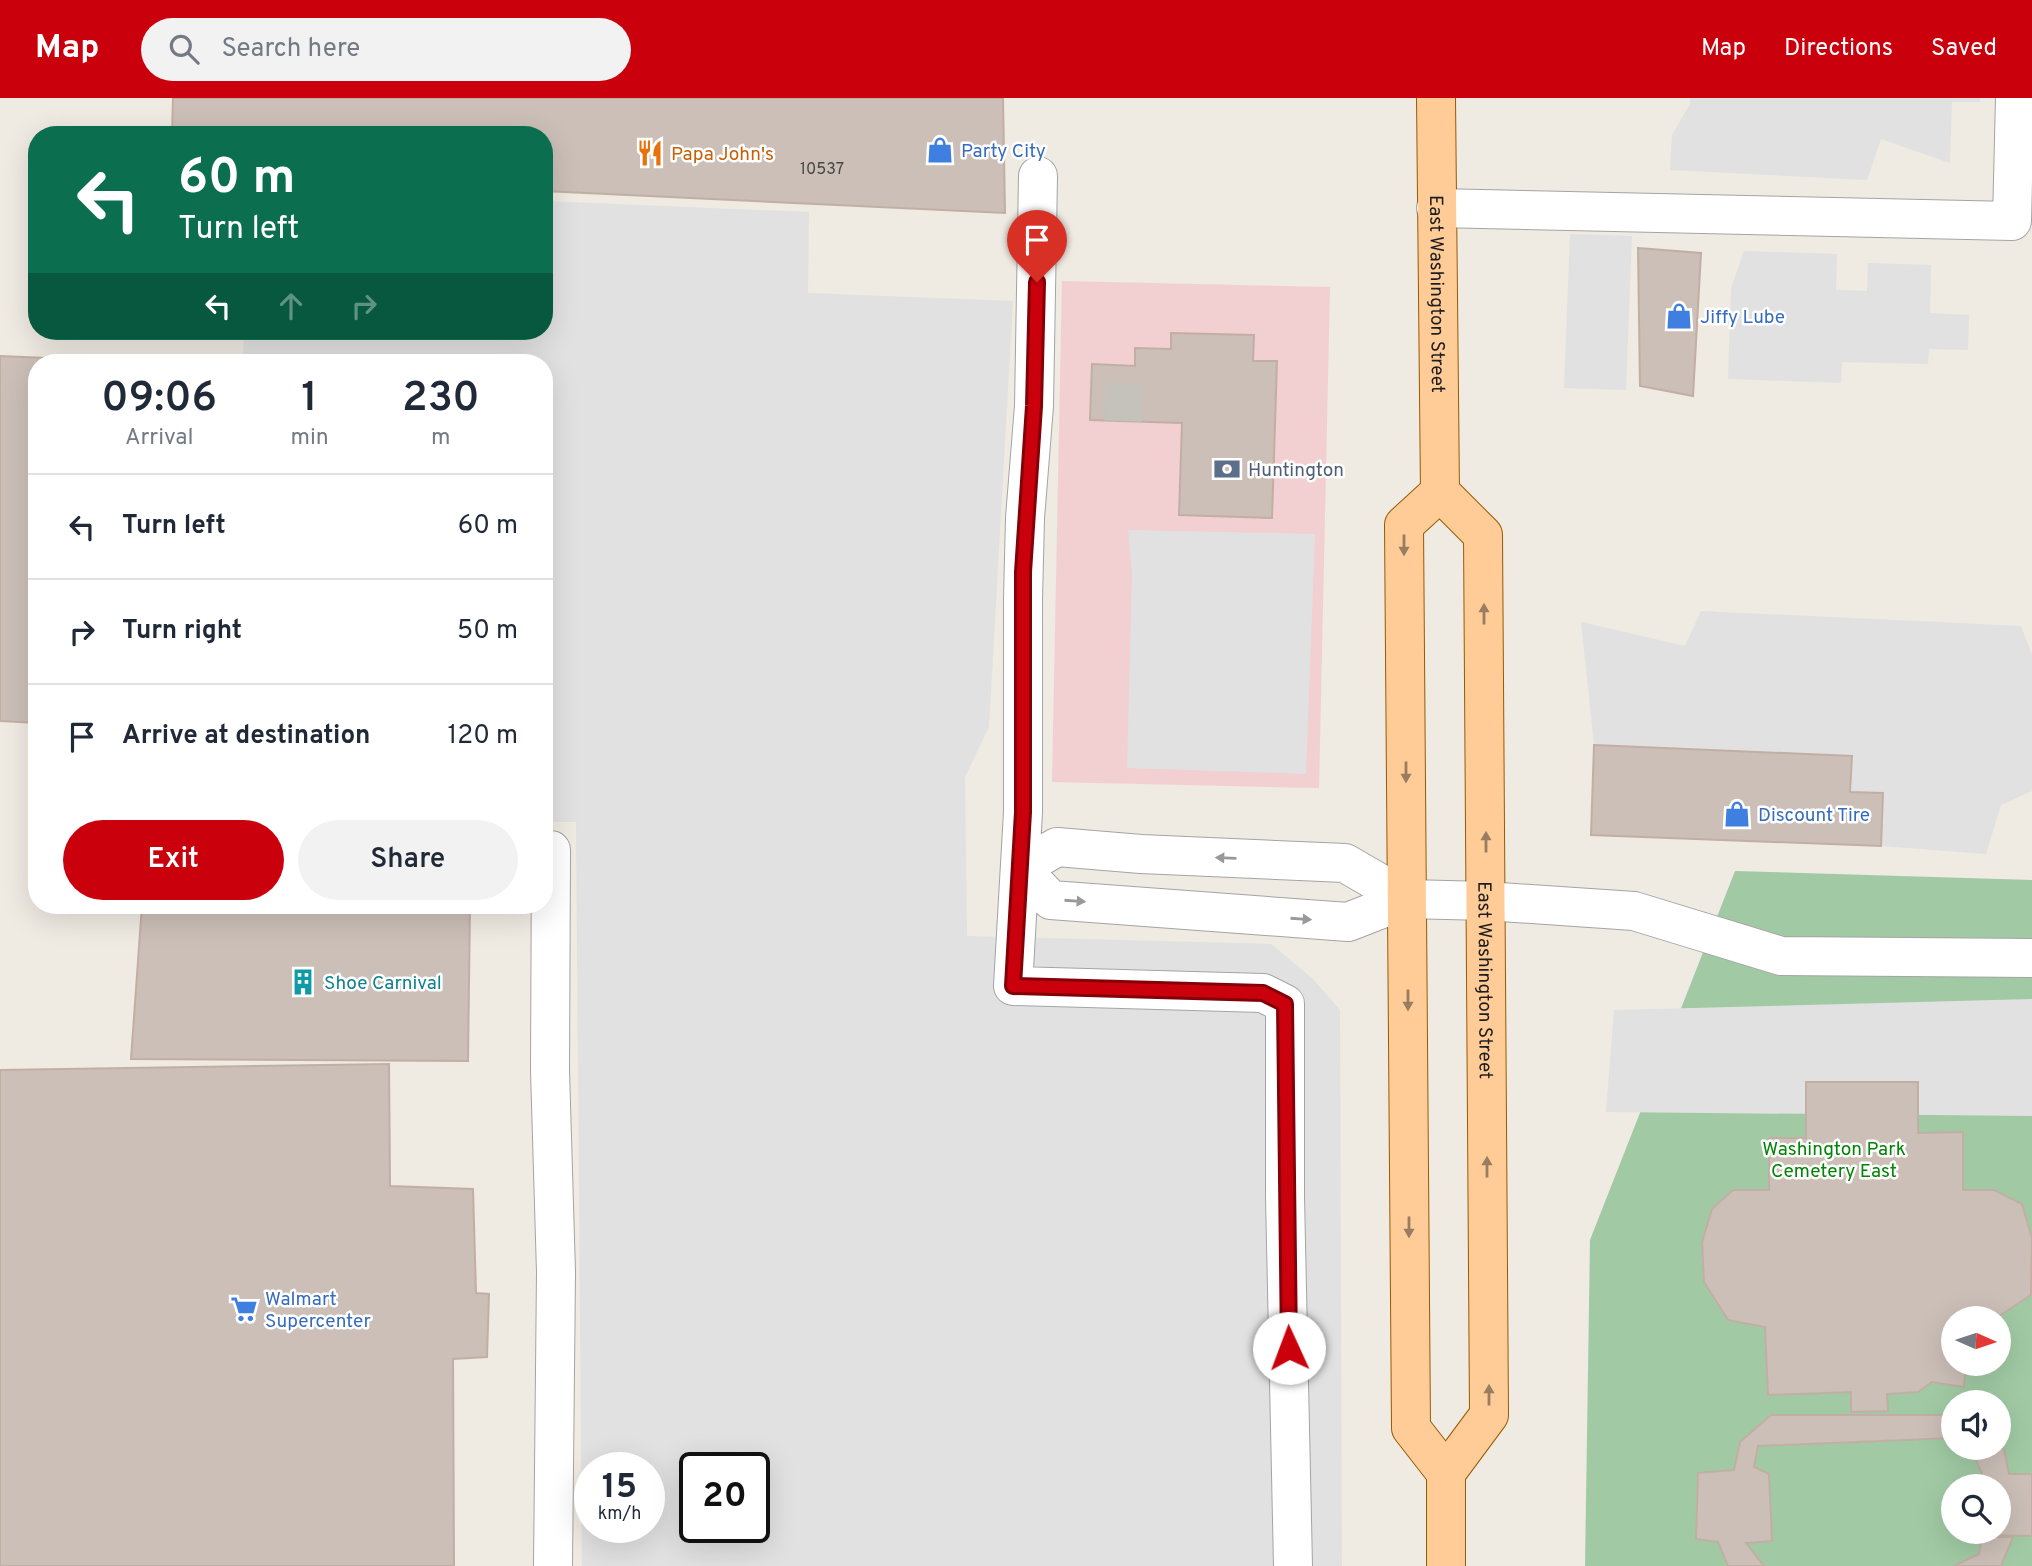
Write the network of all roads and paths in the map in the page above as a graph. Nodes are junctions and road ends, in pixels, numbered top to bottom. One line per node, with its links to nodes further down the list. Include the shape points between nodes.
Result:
1 (1436, 98): 4 (main road, East Washington Street)
2 (2015, 98): 4 (lane, via 2012,220)
3 (1038, 176): 6 (lane, via 1034,406 1023,572)
4 (1436, 208): 5 (main road, East Washington Street)
5 (1440, 492): 7 (main road, one-way to 7, via 1404,525); 8 (main road, East Washington Street, one-way to 5, via 1483,535)
6 (1020, 868): 7 (lane, one-way to 6, via 1345,863 1057,847); 7 (lane, one-way to 7, via 1051,900 1348,922); 13 (lane, via 1013,986 1263,993 1285,1004)
7 (1407, 900): 8 (lane); 11 (main road, one-way to 11, via 1411,1429)
8 (1486, 901): 10 (lane, via 1634,911 1781,956); 11 (main road, East Washington Street, one-way to 8, via 1489,1415)
9 (551, 914): 12 (lane, via 556,1272)
10 (2032, 958)
11 (1446, 1473): 14 (main road)
12 (553, 1566)
13 (1293, 1566)
14 (1446, 1566)

